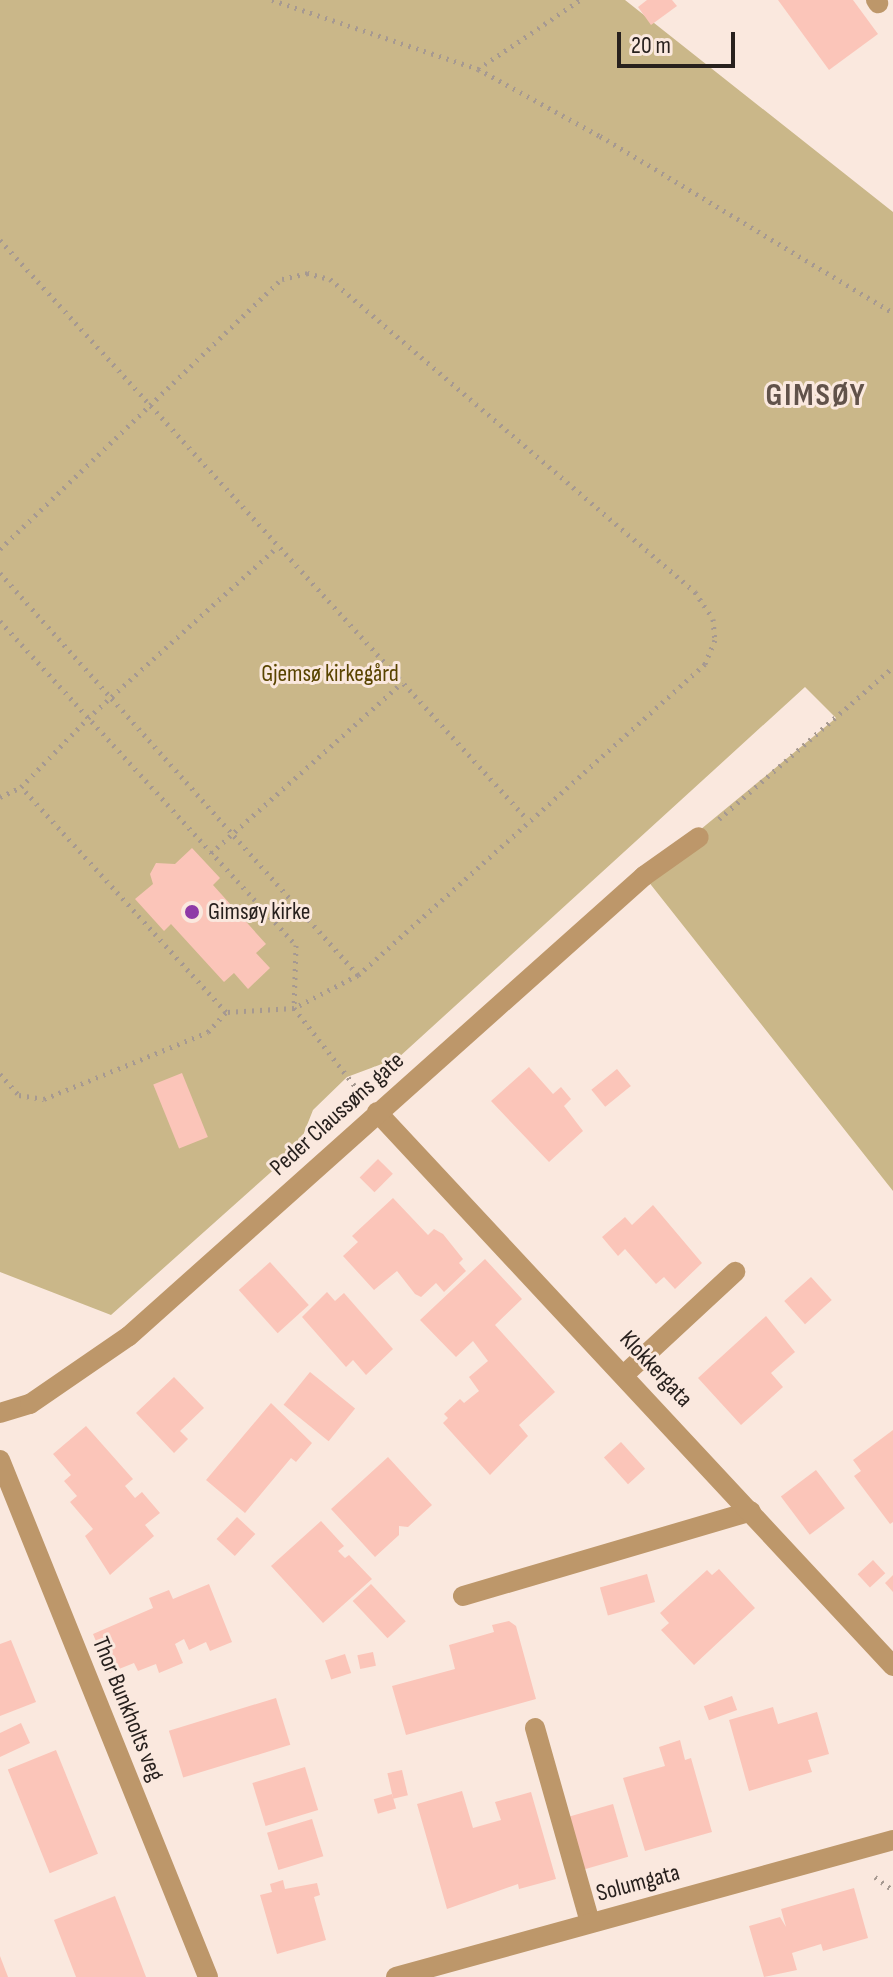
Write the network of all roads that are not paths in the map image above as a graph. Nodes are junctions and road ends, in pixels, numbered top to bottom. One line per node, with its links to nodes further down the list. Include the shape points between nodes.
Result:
1 (699, 837): 2 (street, Peder Claussøns gate, via 644,876)
2 (377, 1112): 4 (street, Klokkergata); 5 (street, Peder Claussøns gate, via 129,1336 30,1404)
3 (735, 1272): 4 (street)
4 (626, 1373): 7 (street, Klokkergata)
5 (0, 1413)
6 (0, 1460): 13 (street, Thor Bunkholts veg)
7 (751, 1511): 8 (street); 9 (street, Klokkergata)
8 (463, 1596)
9 (893, 1666)
10 (535, 1728): 12 (street)
11 (893, 1840): 12 (street, Solumgata)
12 (590, 1922): 14 (street, Solumgata)
13 (208, 1977)
14 (396, 1977)

